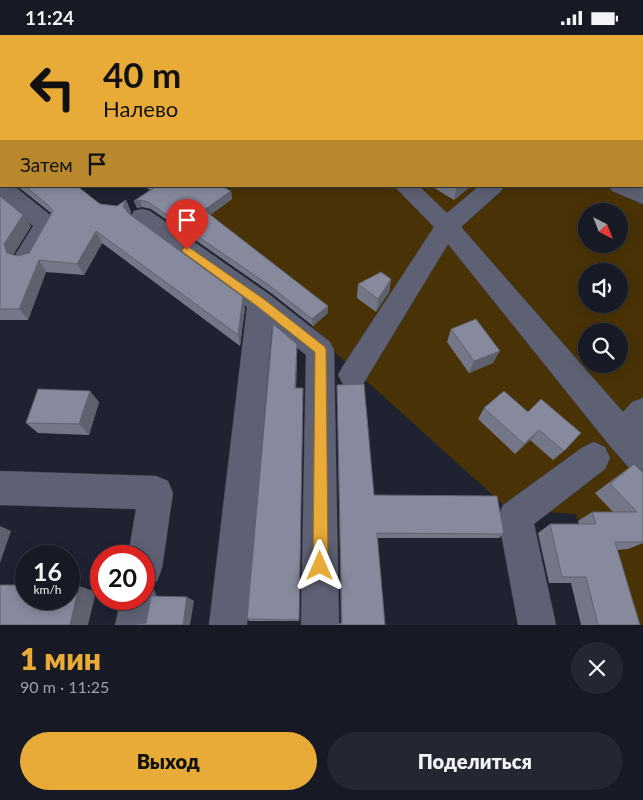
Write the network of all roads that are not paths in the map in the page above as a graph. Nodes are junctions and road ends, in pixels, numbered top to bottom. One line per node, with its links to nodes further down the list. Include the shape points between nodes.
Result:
1 (0, 187): 8 (street, via 46,224)
2 (406, 187): 7 (street)
3 (491, 187): 7 (street)
4 (622, 187): 5 (street)
5 (643, 196)
6 (142, 217): 9 (street)
7 (447, 226): 10 (street); 12 (street)
8 (26, 257)
9 (261, 303): 19 (street); 20 (street, via 320,350)
10 (353, 375)
11 (643, 412): 12 (street)
12 (621, 436): 14 (street)
13 (594, 458): 21 (street, via 515,517)
14 (643, 460)
15 (0, 488): 16 (street, via 156,493)
16 (148, 545)
17 (137, 610): 18 (street)
18 (134, 625)
19 (228, 625)
20 (320, 625)
21 (537, 625)

